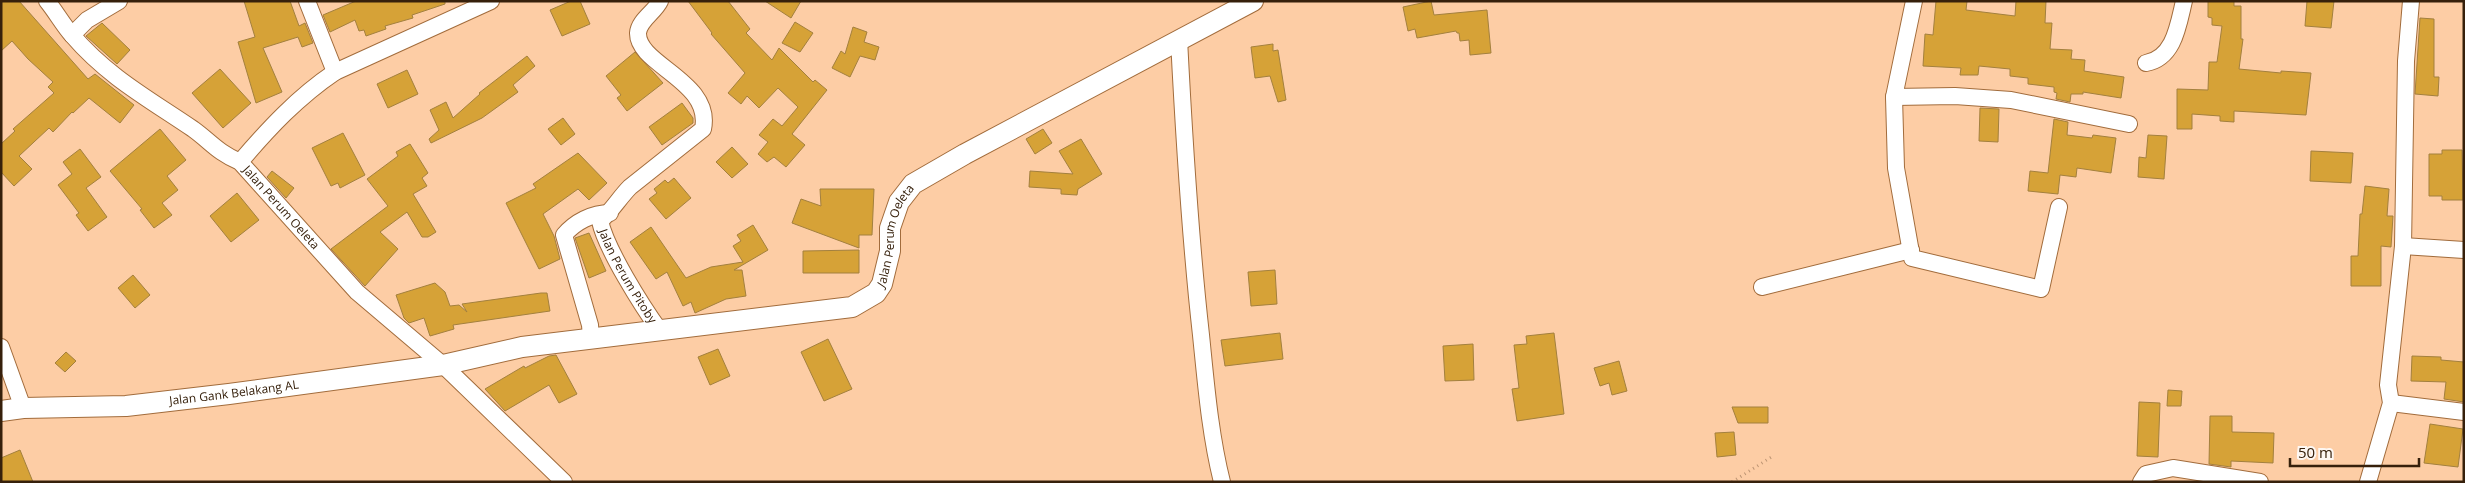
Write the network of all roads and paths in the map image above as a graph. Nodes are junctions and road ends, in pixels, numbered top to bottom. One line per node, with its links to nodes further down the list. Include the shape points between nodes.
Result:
1 (47, 1): 10 (street, Jalan Perum Oeleta)
2 (119, 1): 10 (street, via 87,20)
3 (307, 1): 13 (street)
4 (491, 1): 13 (street)
5 (660, 1): 18 (street, Jalan Perum Pitoby, via 641,25 638,33 641,43 700,101 705,120 703,129 630,187)
6 (1253, 1): 11 (street, Jalan Perum Oeleta)
7 (1914, 1): 14 (street)
8 (2184, 1): 12 (street, via 2166,53 2157,61)
9 (2411, 1): 19 (street, via 2406,61)
10 (72, 35): 16 (street, Jalan Perum Oeleta, via 131,89 194,130 221,154)
11 (1179, 39): 23 (street, Jalan Perum Oeleta, via 913,184 899,202 890,228 886,276 876,293 865,300 852,307); 33 (street, via 1194,280 1211,427)
12 (2146, 63)
13 (335, 72): 16 (street, via 278,118)
14 (1894, 97): 15 (street, via 1955,96 2011,100); 20 (street, via 1896,168)
15 (2129, 124)
16 (240, 162): 26 (street, Jalan Perum Oeleta, via 357,292)
17 (2059, 207): 20 (street, via 2041,289 1912,258)
18 (610, 213): 23 (street, Jalan Perum Pitoby, via 600,221 602,230 645,310); 24 (street, via 599,213 573,224 564,235)
19 (2403, 246): 21 (street); 27 (street, via 2388,385)
20 (1911, 250): 22 (street)
21 (2464, 250)
22 (1762, 286)
23 (660, 331): 24 (street, Jalan Perum Oeleta)
24 (591, 337): 26 (street, Jalan Perum Oeleta, via 522,347)
25 (1, 347): 28 (street)
26 (444, 365): 28 (street, Jalan Gank Belakang AL, via 126,406); 32 (street, Jalan Perum Oeleta)
27 (2391, 403): 30 (street); 37 (street)
28 (23, 408): 29 (street, Jalan Gank Belakang AL)
29 (1, 411)
30 (2464, 412)
31 (1772, 456): 34 (path)
32 (564, 482)
33 (1222, 482)
34 (1732, 482)
35 (2140, 482): 36 (street, via 2146,474 2173,468)
36 (2260, 482)
37 (2368, 482)

